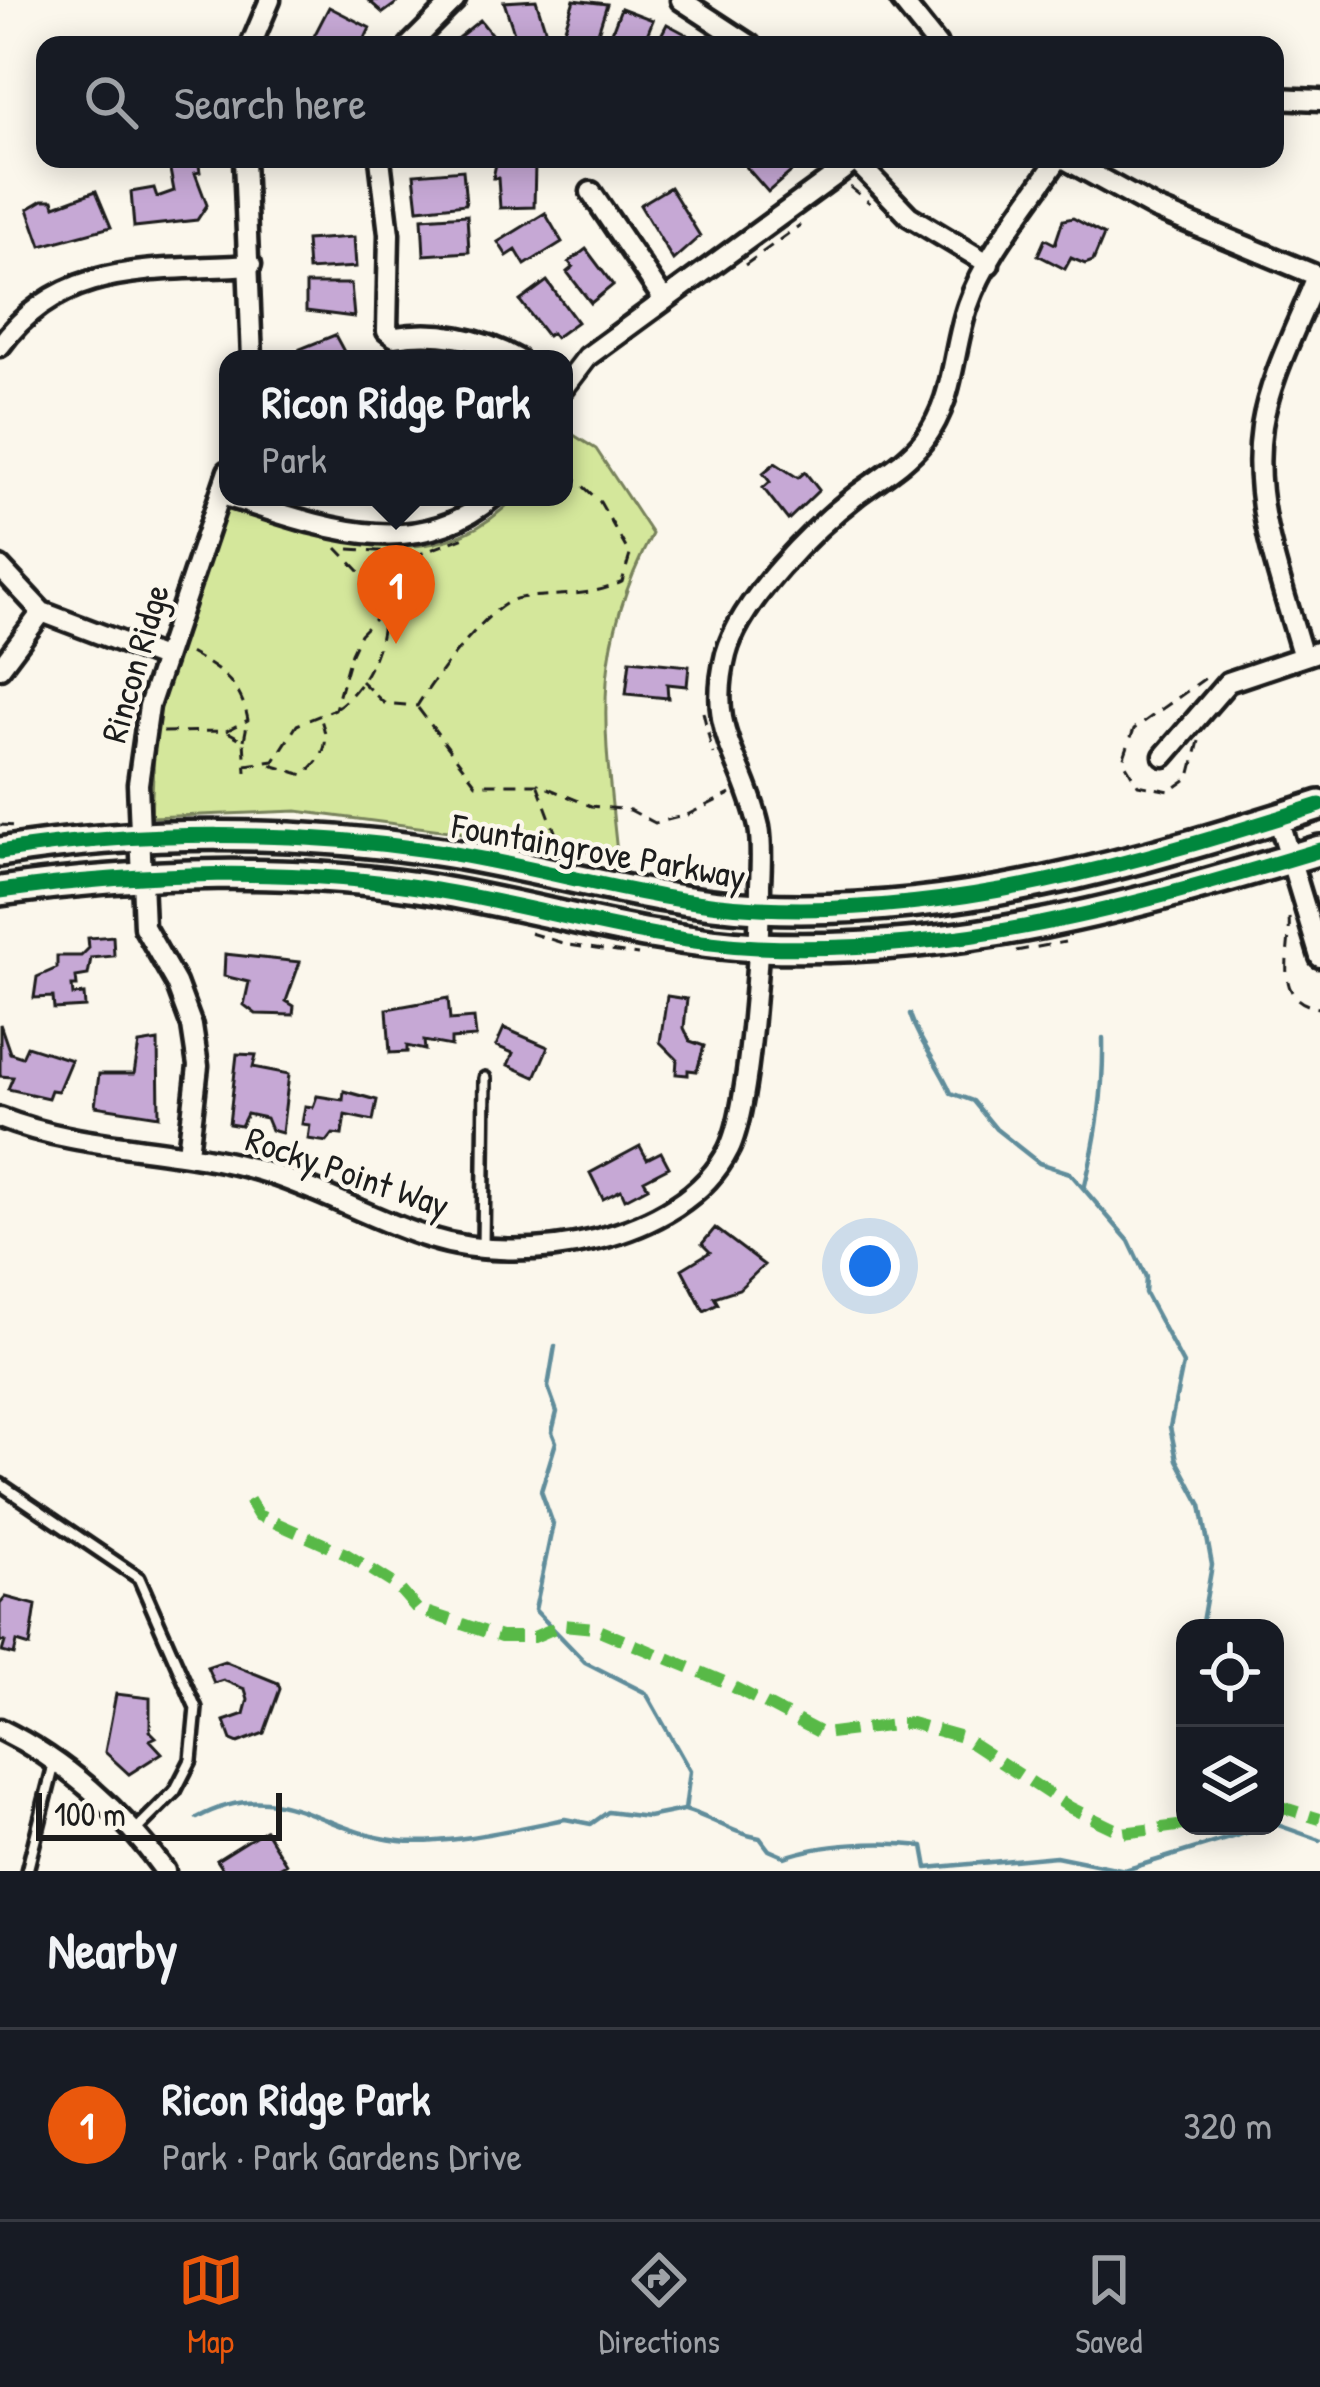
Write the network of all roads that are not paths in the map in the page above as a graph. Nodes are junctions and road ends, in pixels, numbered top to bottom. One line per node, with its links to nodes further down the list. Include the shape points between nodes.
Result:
1 (270, 0): 5 (street)
2 (455, 0): 6 (street)
3 (681, 0): 7 (street)
4 (901, 0): 8 (street)
5 (255, 36)
6 (419, 36)
7 (736, 36)
8 (930, 36)
9 (1284, 98): 10 (street)
10 (1320, 100)
11 (245, 168): 18 (street)
12 (381, 168): 24 (street, via 387,331)
13 (844, 168): 21 (street)
14 (862, 168): 19 (street, via 909,216)
15 (1056, 168): 19 (street, Rocky Point Way)
16 (1079, 168): 20 (street)
17 (591, 192): 21 (street)
18 (251, 265): 22 (street, via 91,278 32,308); 23 (street)
19 (988, 265): 43 (street, Rocky Point Way, via 968,303 949,396 926,437 817,532 738,619 718,692 720,728 759,828)
20 (1318, 277): 31 (street, via 1263,420 1258,461 1262,511)
21 (664, 300): 25 (street)
22 (0, 346)
23 (252, 350)
24 (501, 350)
25 (573, 375)
26 (223, 506): 32 (street, Rincon Ridge)
27 (265, 506): 28 (street, via 385,537 439,530)
28 (482, 506)
29 (0, 567): 30 (street)
30 (42, 612): 32 (street); 33 (street)
31 (1311, 653): 34 (street, via 1228,682)
32 (169, 661): 37 (street, Rincon Ridge, via 144,728)
33 (0, 668)
34 (1164, 756)
35 (1320, 805): 36 (main road, Fountaingrove Parkway)
36 (1278, 818): 40 (street); 43 (main road, Fountaingrove Parkway, via 1052,882 929,902)
37 (140, 840): 39 (main road, Fountaingrove Parkway); 41 (street, Rincon Ridge); 43 (main road, Fountaingrove Parkway, via 301,838 435,851)
38 (1320, 850): 40 (main road, Fountaingrove Parkway)
39 (0, 852)
40 (1289, 859): 44 (main road, Fountaingrove Parkway, via 1014,933 933,944); 45 (street)
41 (142, 878): 42 (main road, Fountaingrove Parkway); 44 (main road, Fountaingrove Parkway, via 431,889 669,938); 48 (street, Rincon Ridge, via 149,942 192,1026 198,1066)
42 (0, 891)
43 (758, 908): 44 (street, Rocky Point Way)
44 (755, 946): 49 (street, Rocky Point Way, via 740,1114 712,1177 661,1214 586,1243)
45 (1320, 957)
46 (485, 1078): 49 (lane)
47 (0, 1118): 48 (street, Rocky Point Way, via 149,1153)
48 (188, 1154): 49 (street, Rocky Point Way, via 259,1170 430,1238)
49 (484, 1249)
50 (0, 1484): 53 (lane, via 140,1578 196,1708 183,1776)
51 (0, 1729): 52 (street)
52 (55, 1761): 53 (street); 54 (lane)
53 (133, 1832): 55 (street)
54 (28, 1871)
55 (165, 1871)

